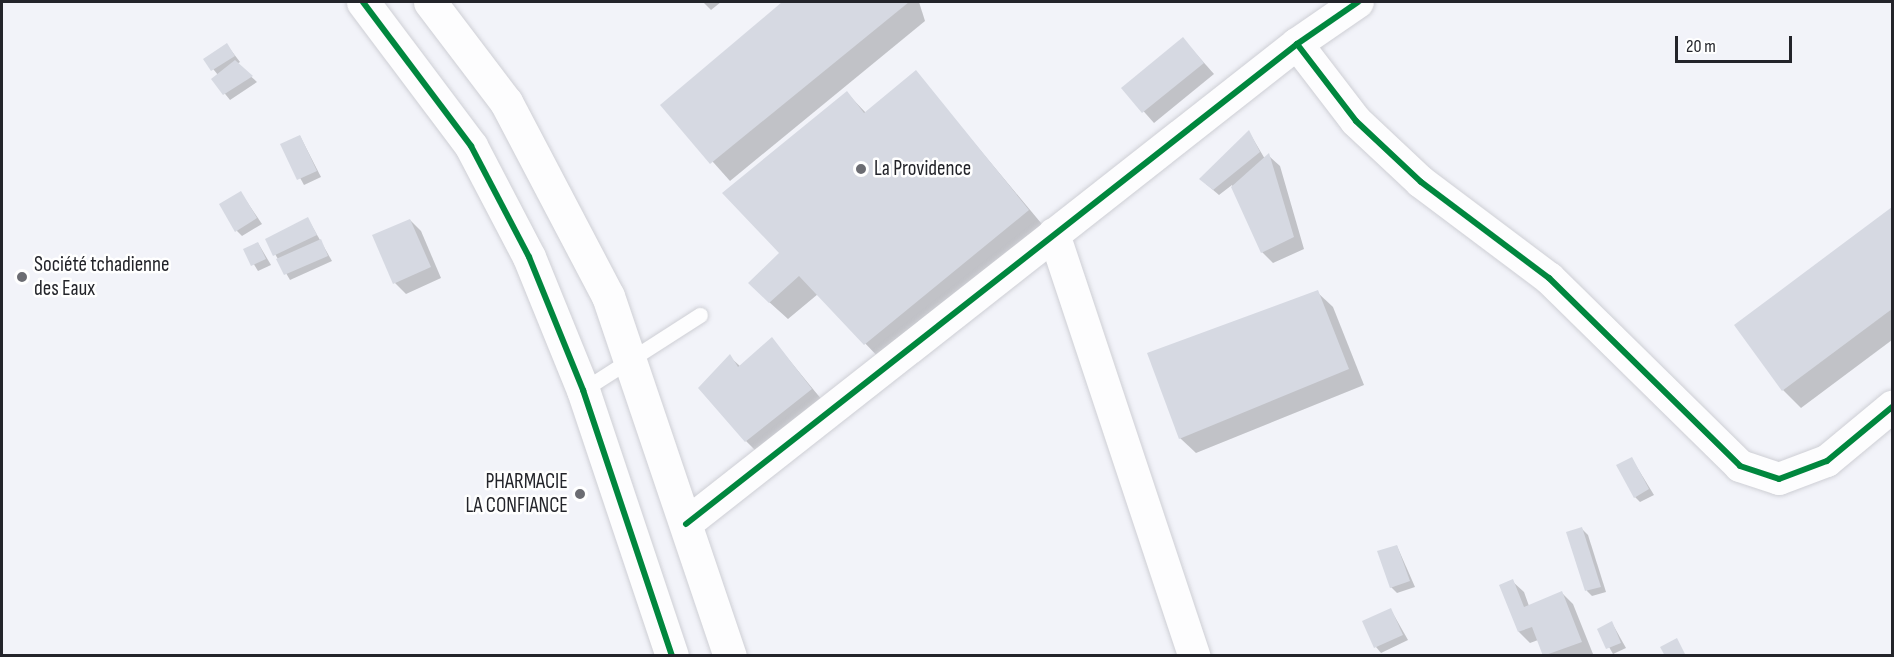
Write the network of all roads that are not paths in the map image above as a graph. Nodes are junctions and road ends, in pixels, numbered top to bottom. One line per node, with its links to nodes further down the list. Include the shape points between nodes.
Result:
1 (363, 2): 8 (street, via 471,146 530,257)
2 (430, 2): 7 (street, via 506,102 608,296)
3 (1358, 2): 4 (street)
4 (1297, 44): 5 (street); 9 (street, via 1356,121 1421,182 1549,278 1740,466 1779,479 1827,461)
5 (1054, 234): 10 (street); 13 (street)
6 (700, 315): 7 (lane)
7 (631, 360): 8 (lane); 10 (street)
8 (583, 390): 11 (street)
9 (1893, 407)
10 (686, 524): 12 (street)
11 (672, 656)
12 (730, 656)
13 (1194, 656)

